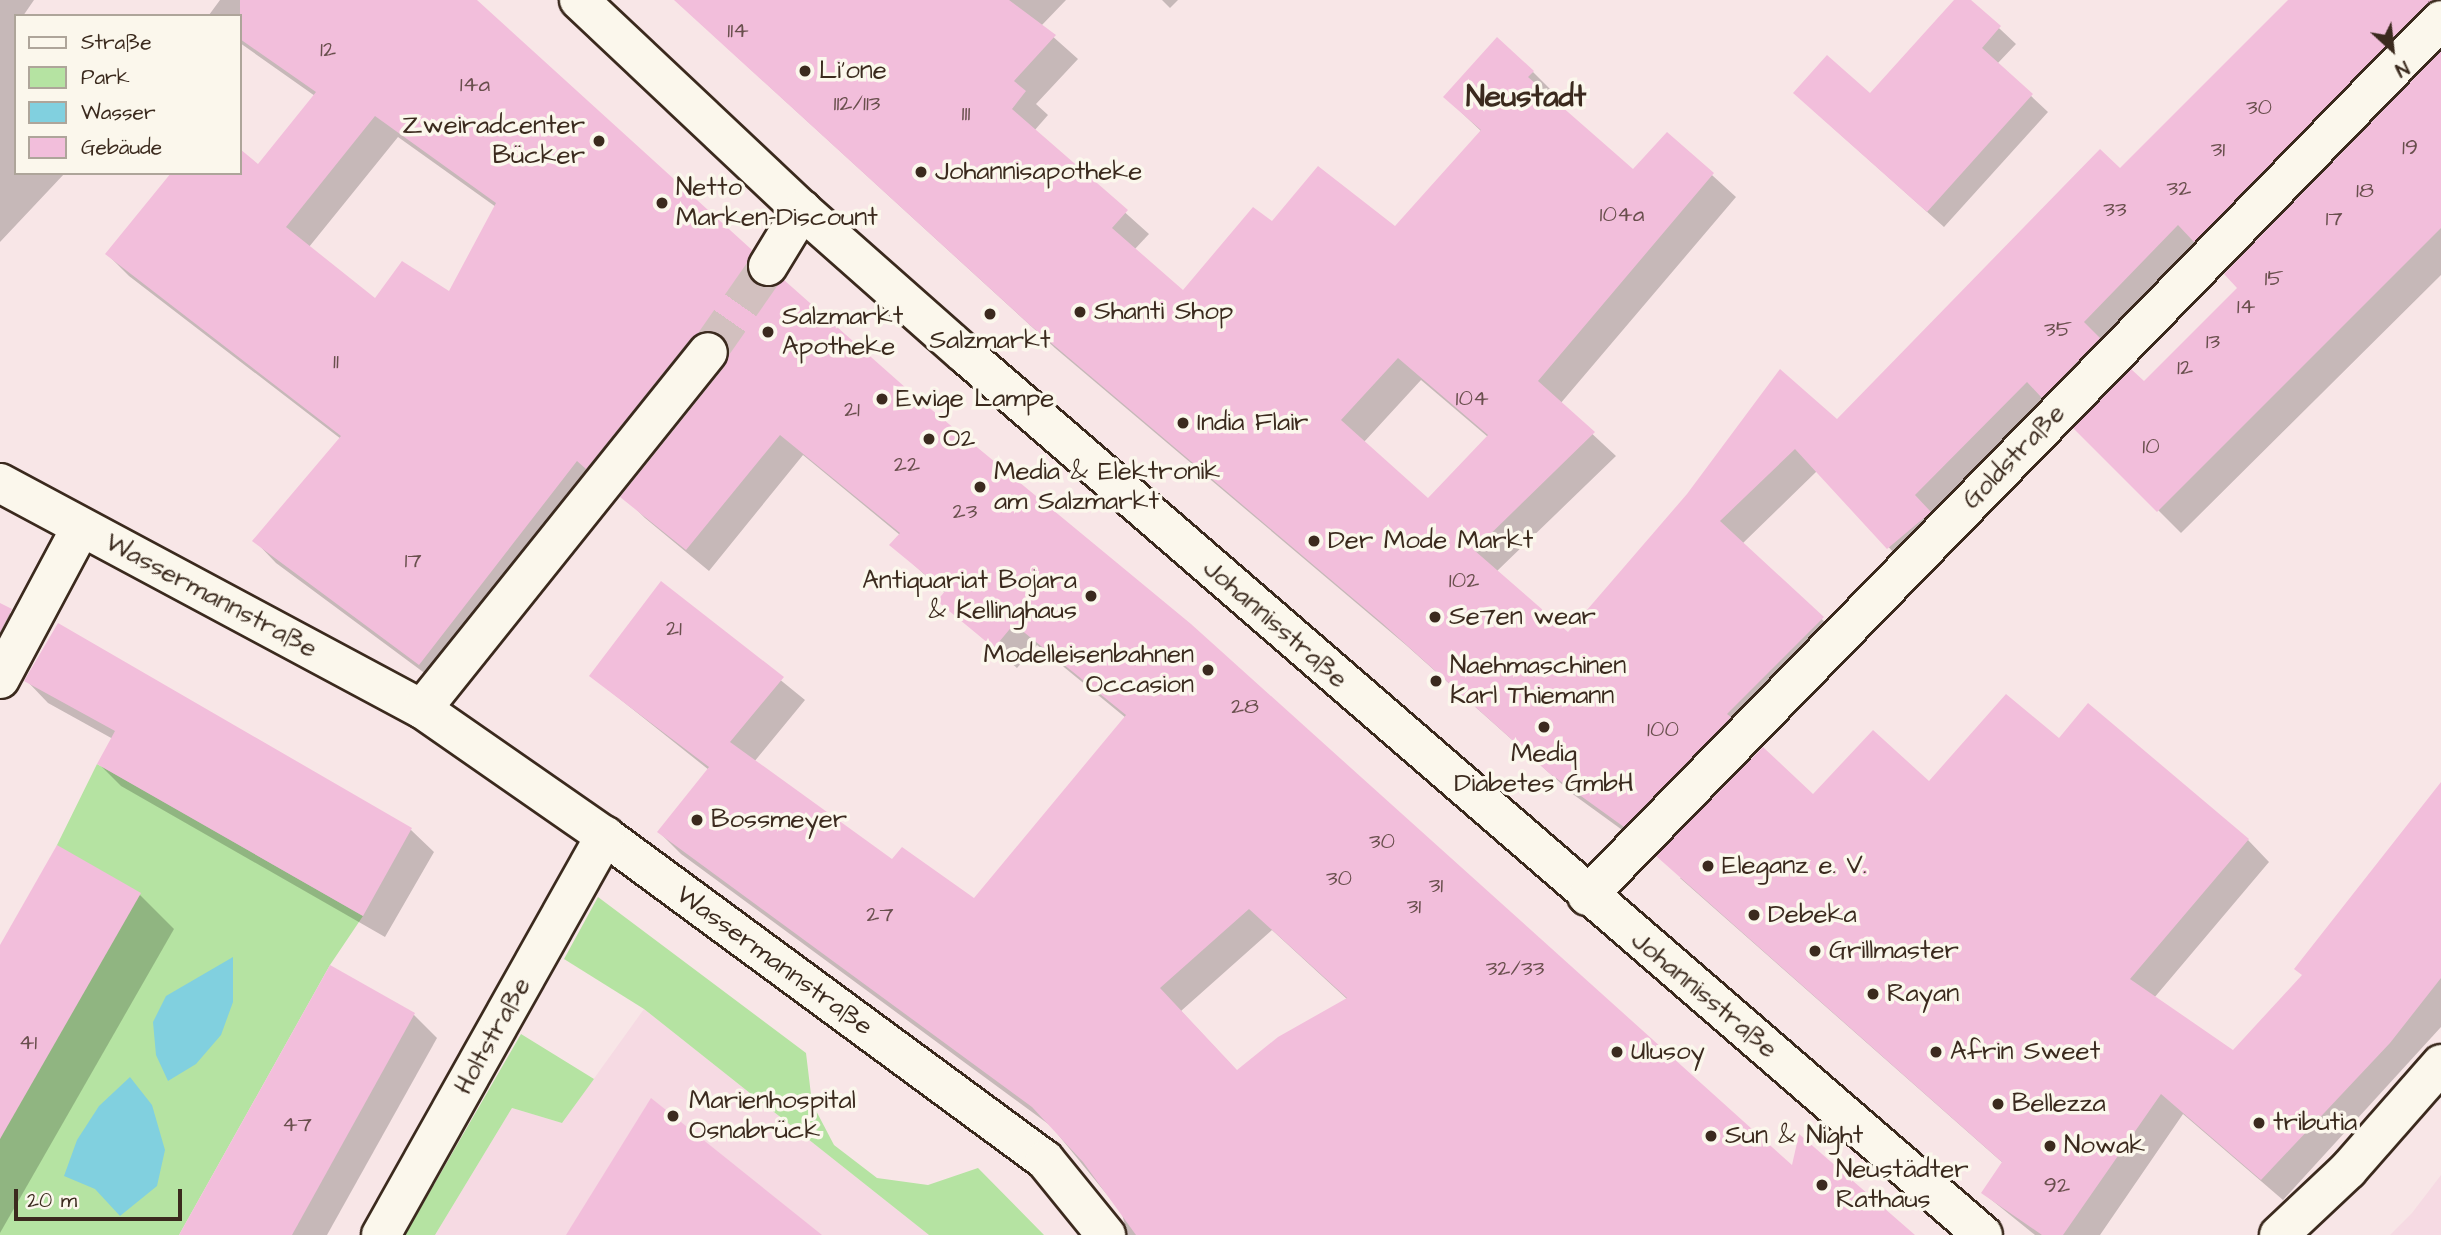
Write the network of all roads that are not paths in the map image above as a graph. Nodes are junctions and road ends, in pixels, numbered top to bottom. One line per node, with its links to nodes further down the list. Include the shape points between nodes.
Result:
1 (579, 0): 3 (street, Johannisstraße)
2 (2441, 20): 11 (street, Goldstraße)
3 (802, 210): 4 (street); 11 (street, Johannisstraße)
4 (768, 266)
5 (708, 352): 9 (street)
6 (0, 483): 7 (street, Wassermannstraße)
7 (81, 527): 8 (street); 9 (street, Wassermannstraße)
8 (0, 679)
9 (422, 709): 10 (street, Wassermannstraße)
10 (604, 836): 13 (street, Holtstraße); 14 (street, Wassermannstraße, via 1045,1160)
11 (1587, 896): 15 (street, Johannisstraße)
12 (2441, 1064): 16 (street, via 2348,1170)
13 (381, 1235)
14 (1106, 1235)
15 (1983, 1235)
16 (2279, 1235)

